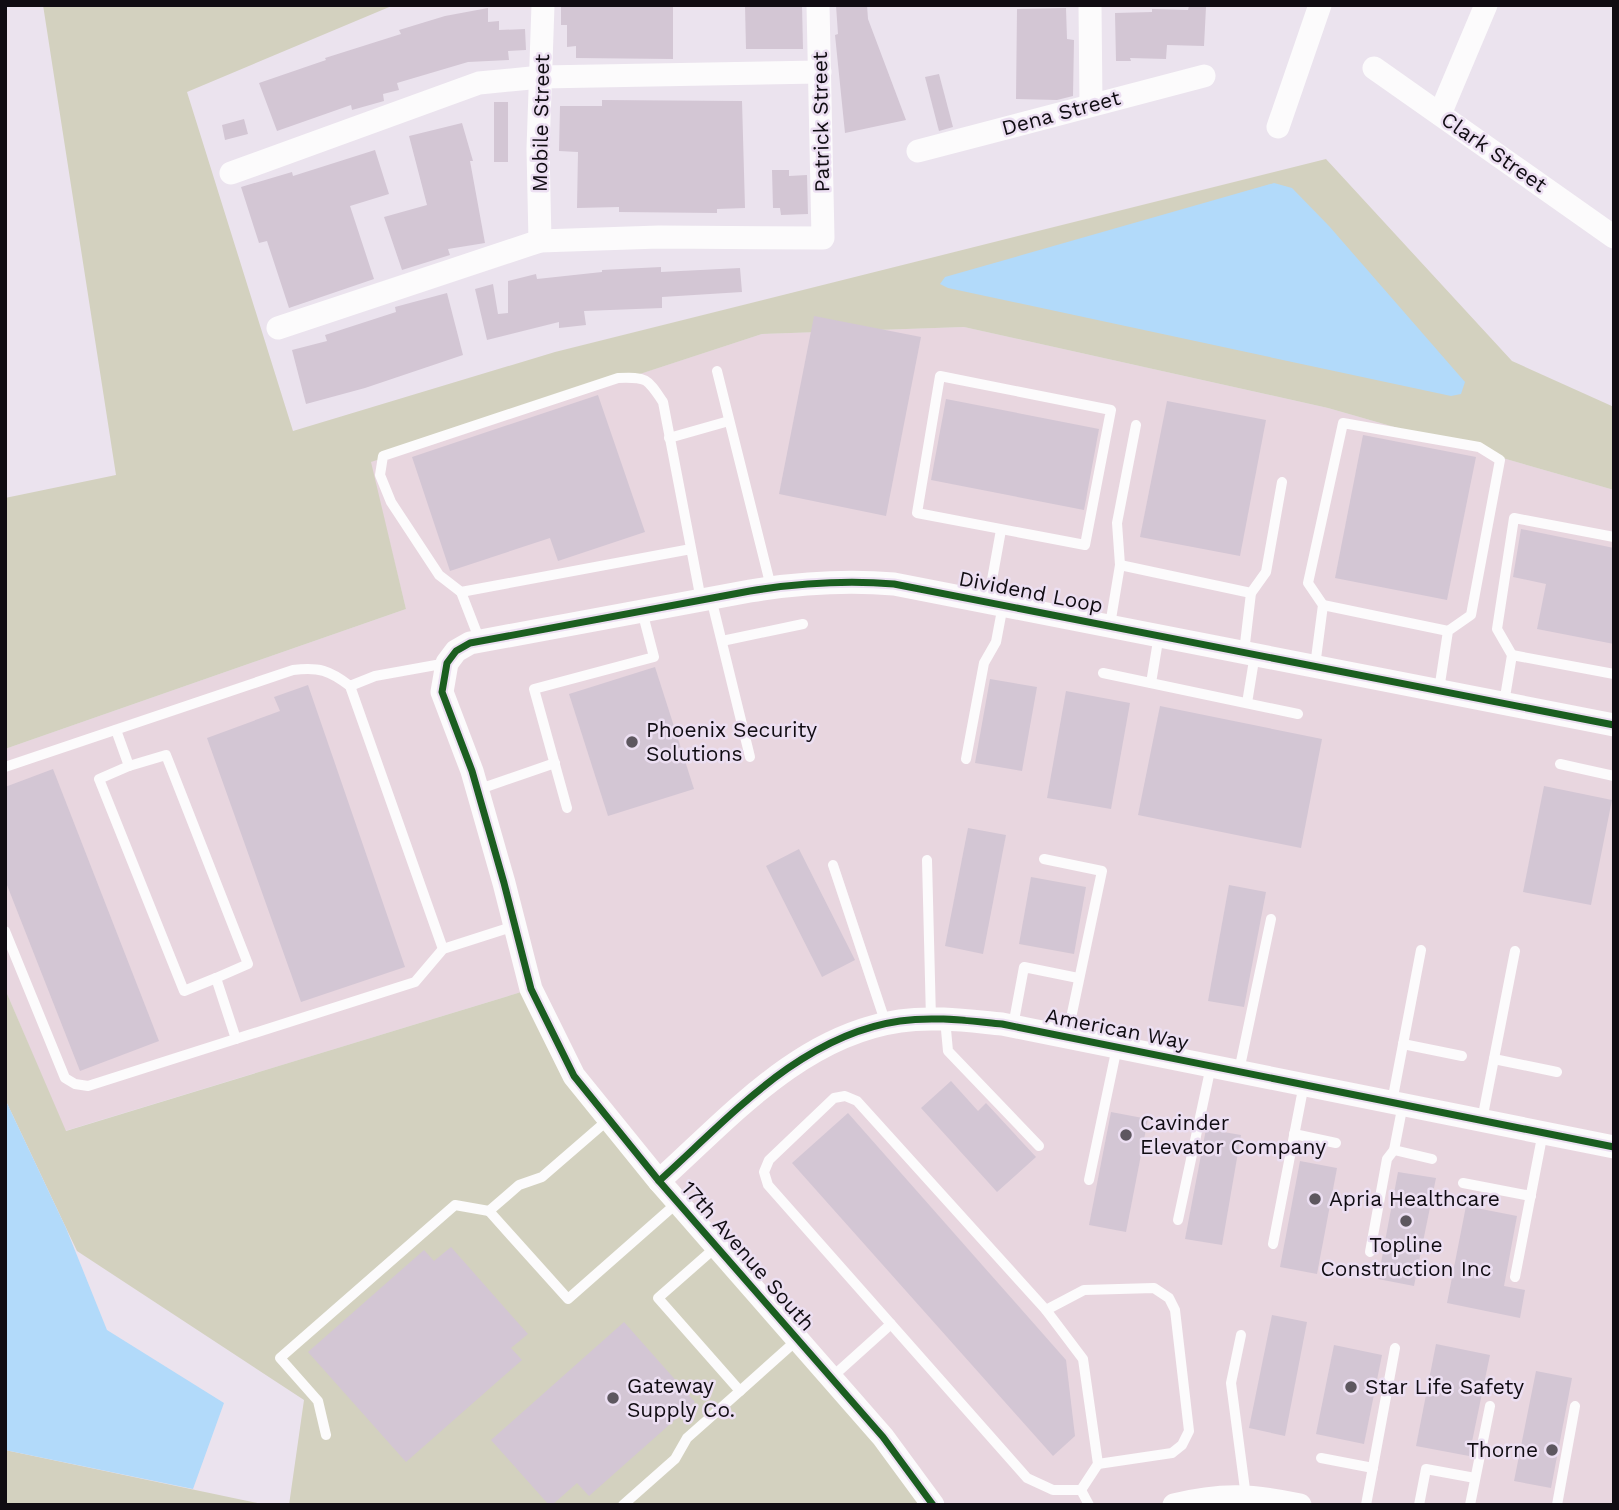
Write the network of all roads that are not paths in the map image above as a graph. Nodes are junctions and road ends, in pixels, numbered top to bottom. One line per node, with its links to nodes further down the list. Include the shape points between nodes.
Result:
1 (543, 5): 9 (street, Mobile Street)
2 (818, 5): 7 (street, Patrick Street)
3 (1090, 5): 10 (street)
4 (1320, 5): 12 (street)
5 (1486, 5): 11 (street)
6 (1374, 68): 11 (street, Clark Street)
7 (820, 72): 9 (street); 16 (street, Patrick Street, via 823,238)
8 (1204, 76): 10 (street, Dena Street)
9 (541, 77): 14 (street, via 479,83); 16 (street, Mobile Street)
10 (1091, 105): 13 (street, Dena Street)
11 (1440, 114): 15 (street, Clark Street)
12 (1278, 127)
13 (918, 151)
14 (231, 173)
15 (1614, 237)
16 (540, 242): 17 (street)
17 (278, 328)
18 (717, 371): 19 (lane)
19 (729, 421): 21 (lane); 27 (lane)
20 (1136, 425): 26 (lane, via 1117,523)
21 (669, 438): 25 (lane); 28 (lane, via 663,402 650,382 618,378 383,456 380,475 391,502 439,575)
22 (1282, 482): 29 (lane, via 1266,572)
23 (1001, 530): 23 (lane, via 917,513 940,376 1111,410 1085,545); 31 (lane)
24 (1614, 537): 41 (lane, via 1514,518 1497,629)
25 (691, 549): 28 (lane); 30 (lane)
26 (1120, 565): 29 (lane); 35 (lane)
27 (771, 587): 30 (street, Dividend Loop); 31 (street, Dividend Loop, via 853,580 894,583)
28 (461, 592): 39 (lane)
29 (1251, 593): 40 (lane)
30 (706, 599): 33 (street, Dividend Loop); 38 (lane)
31 (996, 603): 35 (street, Dividend Loop); 55 (lane, via 996,642 984,663)
32 (1323, 605): 36 (lane); 36 (lane, via 1308,583 1343,423 1479,447 1500,460 1471,615); 43 (lane)
33 (642, 611): 39 (street, Dividend Loop); 56 (lane, via 654,657 534,689)
34 (803, 624): 38 (lane)
35 (1110, 625): 37 (street, Dividend Loop)
36 (1448, 631): 48 (lane)
37 (1159, 635): 40 (street, Dividend Loop); 46 (lane)
38 (722, 640): 54 (lane)
39 (480, 641): 42 (street, Dividend Loop, via 456,651)
40 (1250, 653): 43 (street, Dividend Loop); 49 (lane)
41 (1512, 655): 45 (lane); 50 (lane)
42 (447, 663): 47 (lane, via 375,676); 61 (street, 17th Avenue South, via 442,692)
43 (1315, 666): 48 (street, Dividend Loop)
44 (1103, 673): 46 (lane)
45 (1614, 674)
46 (1151, 683): 49 (lane)
47 (350, 686): 53 (lane, via 315,668 293,670); 69 (lane)
48 (1439, 690): 50 (street, Dividend Loop)
49 (1247, 703): 51 (lane)
50 (1504, 703): 52 (street, Dividend Loop)
51 (1298, 714)
52 (1614, 725)
53 (116, 730): 58 (lane); 59 (lane)
54 (750, 757)
55 (965, 760)
56 (555, 763): 61 (lane); 62 (lane)
57 (1560, 764): 60 (lane)
58 (129, 766): 72 (lane, via 99,779 184,991); 72 (lane, via 166,755 248,964)
59 (5, 767)
60 (1614, 776)
61 (477, 790): 67 (street, 17th Avenue South)
62 (567, 808)
63 (1044, 859): 73 (lane, via 1102,870)
64 (927, 860): 74 (lane)
65 (833, 865): 75 (lane)
66 (1271, 919): 84 (lane)
67 (515, 926): 69 (lane); 88 (street, 17th Avenue South, via 531,989 575,1076)
68 (5, 931): 78 (lane, via 65,1078 75,1084 88,1086)
69 (443, 949): 78 (lane, via 415,982)
70 (1421, 950): 79 (lane)
71 (1514, 951): 82 (lane)
72 (216, 978): 78 (lane)
73 (1078, 978): 76 (lane, via 1024,967); 77 (lane)
74 (938, 1019): 75 (street, American Way); 76 (street, American Way); 93 (lane, via 948,1051)
75 (886, 1024): 98 (street, American Way, via 808,1055 775,1076)
76 (1013, 1026): 77 (street, American Way)
77 (1067, 1037): 80 (street, American Way)
78 (236, 1039)
79 (1403, 1044): 81 (lane); 87 (lane)
80 (1116, 1047): 83 (street, American Way); 97 (lane)
81 (1462, 1056)
82 (1494, 1059): 85 (lane); 89 (lane)
83 (1211, 1066): 84 (street, American Way); 103 (lane)
84 (1239, 1071): 86 (street, American Way)
85 (1557, 1072)
86 (1304, 1084): 87 (street, American Way); 91 (lane)
87 (1398, 1103): 89 (street, American Way); 95 (lane)
88 (609, 1119): 98 (street, 17th Avenue South); 102 (lane, via 542,1177 519,1185)
89 (1482, 1120): 90 (street, American Way)
90 (1543, 1132): 94 (street, American Way); 100 (lane)
91 (1294, 1134): 92 (lane); 104 (lane)
92 (1336, 1143)
93 (1039, 1146)
94 (1614, 1147)
95 (1394, 1150): 96 (lane); 106 (lane, via 1387,1159)
96 (1432, 1159)
97 (1089, 1180)
98 (659, 1181): 101 (street, 17th Avenue South)
99 (1463, 1183): 100 (lane)
100 (1531, 1196): 107 (lane)
101 (677, 1202): 102 (lane, via 568,1299); 105 (street, 17th Avenue South)
102 (489, 1211): 117 (lane, via 455,1205 280,1358 318,1401)
103 (1178, 1220)
104 (1273, 1244)
105 (716, 1247): 111 (street, 17th Avenue South); 114 (lane, via 658,1298)
106 (1370, 1252)
107 (1515, 1277)
108 (1046, 1310): 109 (lane, via 857,1101 834,1098 769,1160 764,1172 768,1185); 119 (lane, via 1083,1359); 119 (lane, via 1084,1290 1154,1289 1169,1298 1175,1310 1189,1431 1182,1445 1172,1453)
109 (891, 1324): 113 (lane); 122 (lane, via 1027,1478 1053,1490)
110 (1241, 1335): 123 (lane, via 1231,1383)
111 (797, 1340): 113 (street, 17th Avenue South); 114 (lane)
112 (1395, 1349): 120 (lane)
113 (831, 1378): 125 (street, 17th Avenue South, via 883,1437)
114 (740, 1391): 124 (lane)
115 (1490, 1406): 121 (lane)
116 (1575, 1406): 132 (lane)
117 (326, 1435)
118 (1321, 1458): 120 (lane)
119 (1098, 1464): 122 (lane)
120 (1373, 1468): 129 (lane)
121 (1475, 1478): 130 (lane, via 1426,1469); 131 (lane)
122 (1081, 1490): 126 (lane)
123 (1246, 1497): 127 (street, via 1210,1496); 128 (street)
124 (623, 1505)
125 (933, 1505)
126 (1089, 1505)
127 (1174, 1505)
128 (1300, 1505)
129 (1366, 1505)
130 (1419, 1505)
131 (1470, 1505)
132 (1557, 1505)

